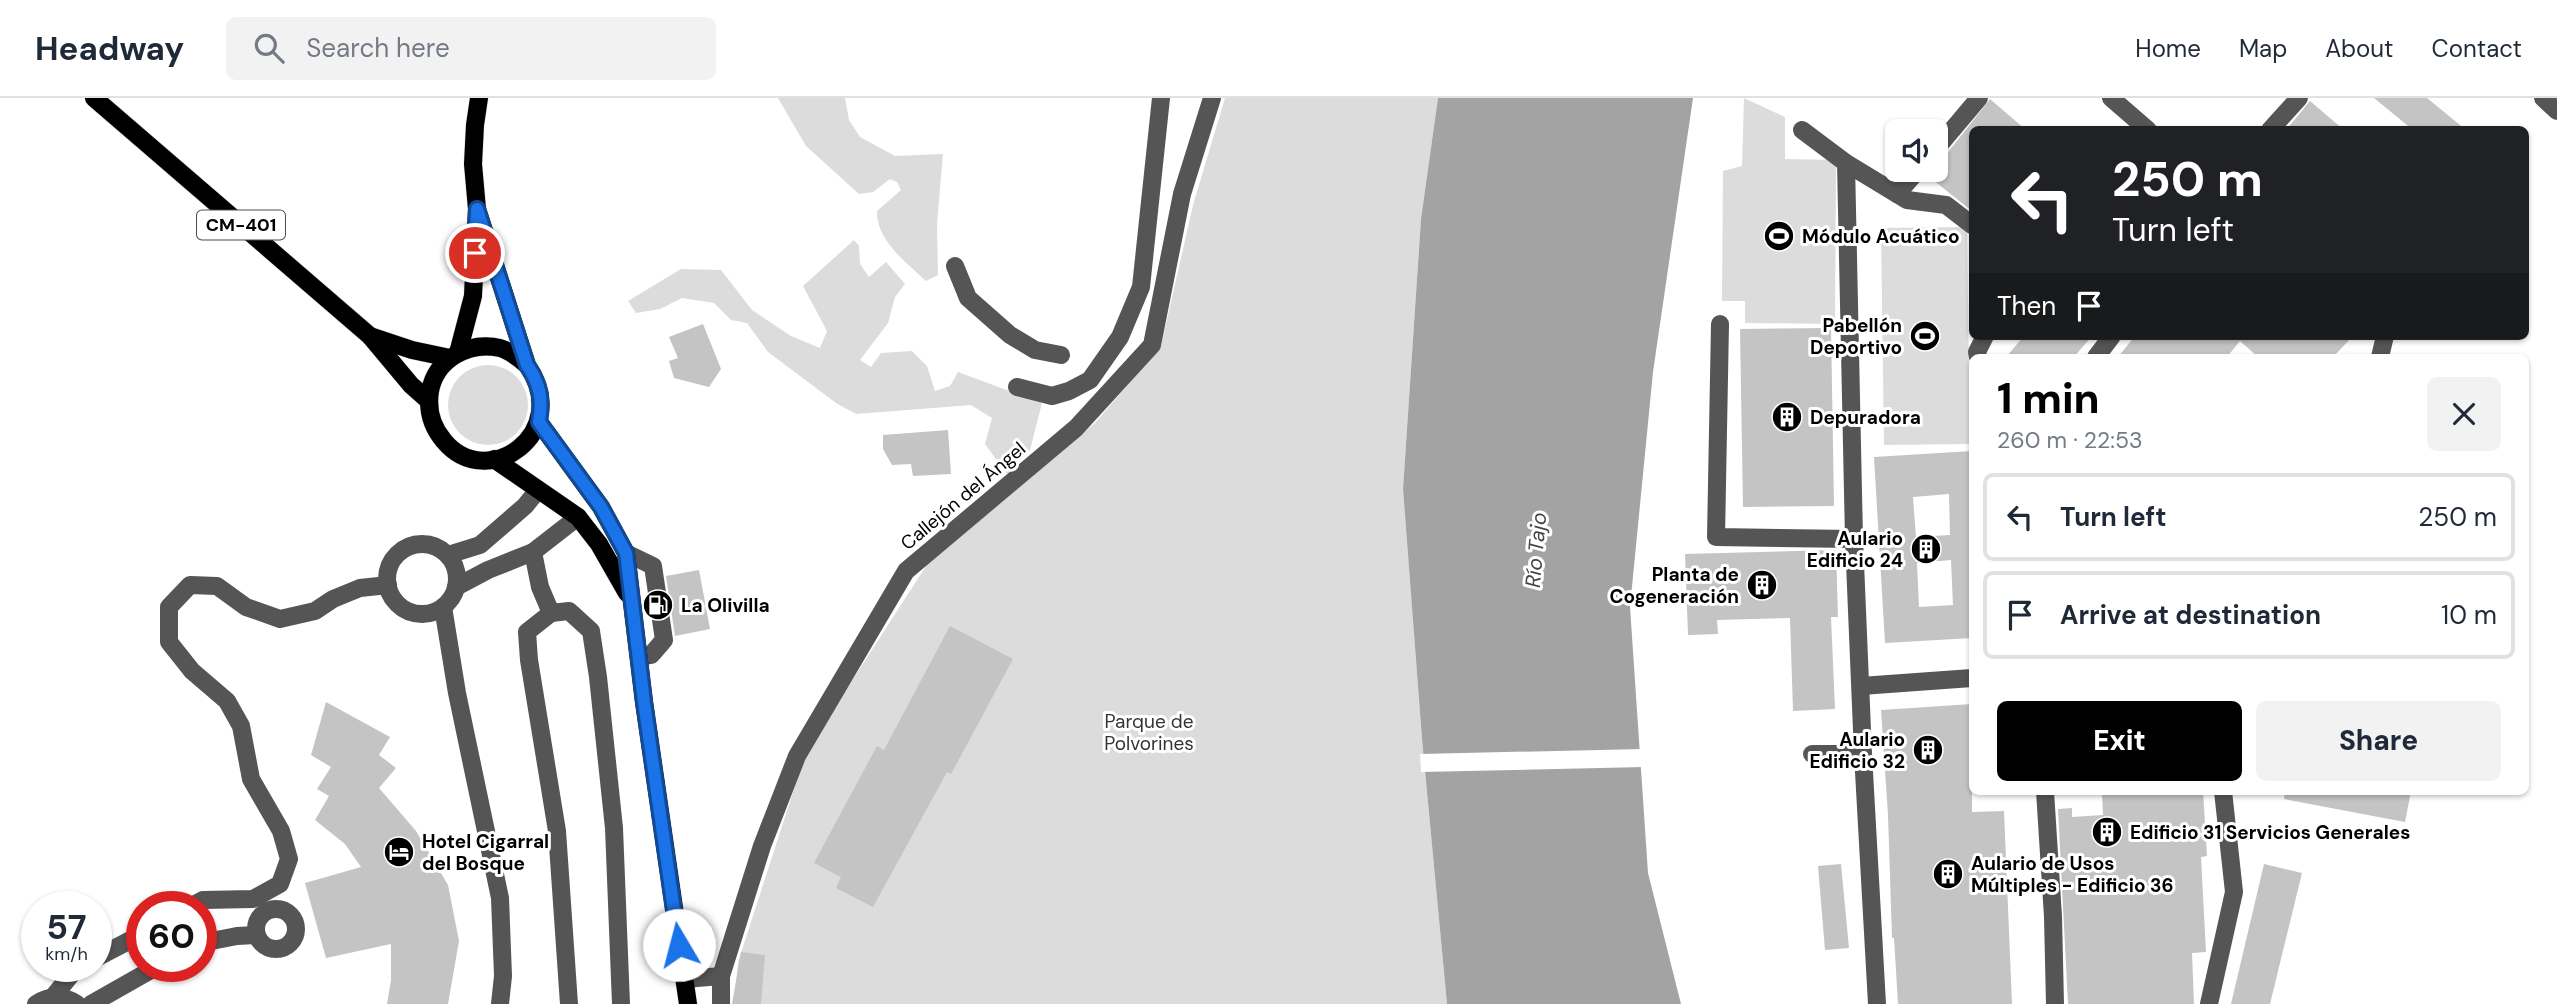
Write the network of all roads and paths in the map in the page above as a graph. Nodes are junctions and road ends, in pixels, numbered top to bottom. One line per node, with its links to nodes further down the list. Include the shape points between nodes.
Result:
1 (94, 98): 23 (main road, CM-401)
2 (472, 98): 11 (main road)
3 (478, 98): 11 (main road)
4 (1161, 98): 29 (street, via 1141,287 1120,337 1090,380 1069,391 1052,396)
5 (1212, 98): 54 (street, Callejón del Ángel, via 1182,194 1152,345 1076,428 906,571 797,756 762,846)
6 (1979, 98): 15 (street)
7 (2111, 98): 12 (street)
8 (2299, 98): 13 (street)
9 (2543, 98): 10 (street)
10 (2557, 111)
11 (475, 125): 19 (main road)
12 (2143, 126)
13 (2274, 126)
14 (1802, 130): 16 (street)
15 (1948, 135)
16 (1846, 163): 18 (street); 35 (street)
17 (1908, 182): 18 (street)
18 (1897, 194): 20 (street, via 1946,205)
19 (477, 209): 26 (main road, via 473,296); 28 (main road)
20 (1969, 223)
21 (955, 266): 27 (street, via 968,298 1010,335 1035,350)
22 (1720, 324): 35 (street, via 1716,537)
23 (370, 336): 26 (main road, CM-401, via 412,350); 30 (main road, CM-401)
24 (2109, 340): 25 (street)
25 (2098, 354)
26 (454, 355): 28 (main road, CM-401, via 472,347 502,348); 30 (main road, via 439,370)
27 (1061, 355)
28 (527, 365): 31 (main road, via 541,392)
29 (1017, 387)
30 (429, 401): 32 (main road, CM-401, via 434,425 448,446 477,459)
31 (539, 422): 32 (main road, via 522,447); 37 (main road, CM-401, via 601,507)
32 (494, 459): 33 (main road, CM-401)
33 (538, 490): 34 (main road, CM-401); 38 (street, via 480,545)
34 (578, 517): 36 (street); 41 (main road, CM-401, via 600,544)
35 (1854, 539): 46 (street)
36 (533, 552): 40 (street); 43 (street)
37 (626, 553): 41 (main road, CM-401); 44 (street, via 653,566 664,640 651,655)
38 (448, 555): 39 (street, via 429,544 407,547 391,563); 40 (street, via 457,576)
39 (388, 585): 42 (street, via 399,605 409,611 421,614); 51 (street, via 360,588 316,611 280,619 246,607 217,586 190,585 169,607 169,642 191,671 227,701 241,726 251,779 281,831 289,859 280,884 253,898)
40 (456, 587): 42 (street)
41 (630, 598): 44 (main road, CM-401)
42 (443, 607): 62 (street, via 500,898)
43 (551, 613): 63 (street, via 527,632 557,831); 64 (street, via 569,611 590,631 614,828)
44 (639, 656): 55 (main road, CM-401)
45 (1969, 678): 46 (street)
46 (1861, 686): 48 (street)
47 (1812, 754): 48 (street)
48 (1863, 754): 67 (street)
49 (2045, 795): 68 (street)
50 (2223, 795): 69 (street, via 2234,892)
51 (217, 899)
52 (256, 935): 53 (street)
53 (217, 940)
54 (721, 975): 55 (street); 66 (street, Callejón del Ángel)
55 (685, 979): 65 (main road, CM-401)
56 (65, 982): 58 (street)
57 (129, 982): 61 (street)
58 (53, 997): 59 (street); 60 (street)
59 (36, 1004)
60 (77, 1004)
61 (90, 1004)
62 (500, 1004)
63 (569, 1004)
64 (621, 1004)
65 (688, 1004)
66 (721, 1004)
67 (1877, 1004)
68 (2055, 1004)
69 (2209, 1004)

